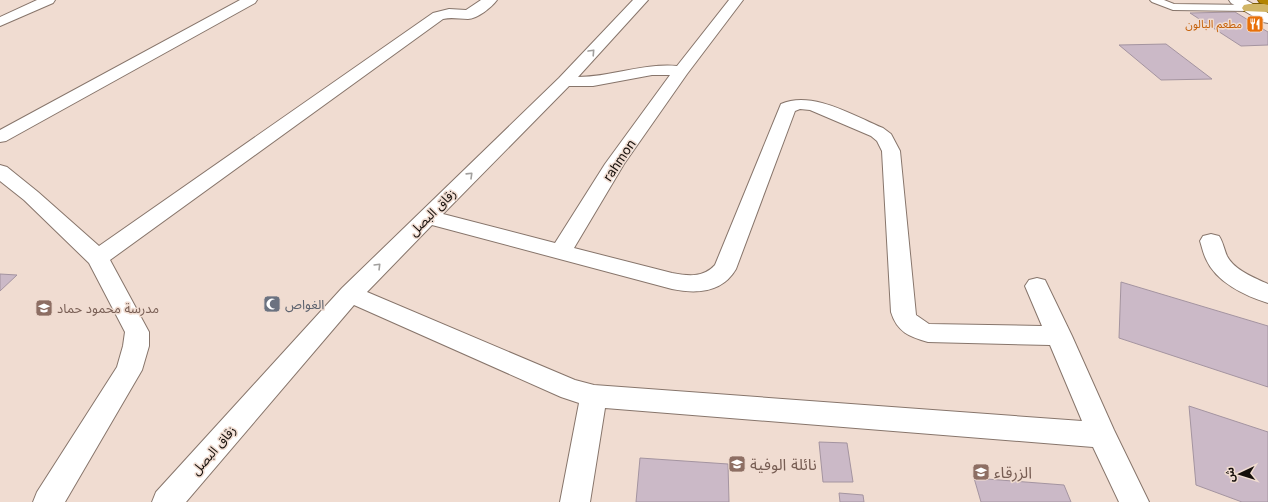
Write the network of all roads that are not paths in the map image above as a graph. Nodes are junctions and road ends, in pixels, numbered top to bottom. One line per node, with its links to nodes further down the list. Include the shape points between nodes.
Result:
1 (48, 0): 11 (street)
2 (250, 0): 14 (street)
3 (490, 0): 19 (street, via 469,15 449,13 438,16)
4 (641, 0): 13 (street, زقاق البصل, one-way to 4)
5 (736, 0): 12 (street)
6 (1155, 0): 8 (lane, via 1179,7)
7 (1236, 0): 8 (street)
8 (1249, 8): 9 (main road); 10 (street)
9 (1268, 8)
10 (1268, 19)
11 (0, 22)
12 (681, 71): 13 (street, via 658,70 583,82); 18 (street, rahmon, via 615,164)
13 (565, 81): 16 (street, زقاق البصل, one-way to 13)
14 (0, 137)
15 (0, 171): 19 (street)
16 (427, 217): 18 (street); 21 (street, زقاق البصل, one-way to 16)
17 (1211, 241): 22 (street, via 1218,259 1226,269 1239,280)
18 (561, 252): 23 (street, via 689,284 705,283 719,277 725,269 784,113 793,105 813,105 877,132 889,145 903,312 910,325 928,333)
19 (98, 258): 26 (street, via 136,332 136,346 129,370)
20 (1037, 286): 23 (street)
21 (350, 294): 24 (street, via 570,389); 27 (street, زقاق البصل)
22 (1268, 294)
23 (1060, 336): 25 (street)
24 (594, 396): 25 (street); 28 (street)
25 (1102, 435): 29 (street)
26 (48, 502)
27 (167, 502)
28 (575, 502)
29 (1134, 502)

